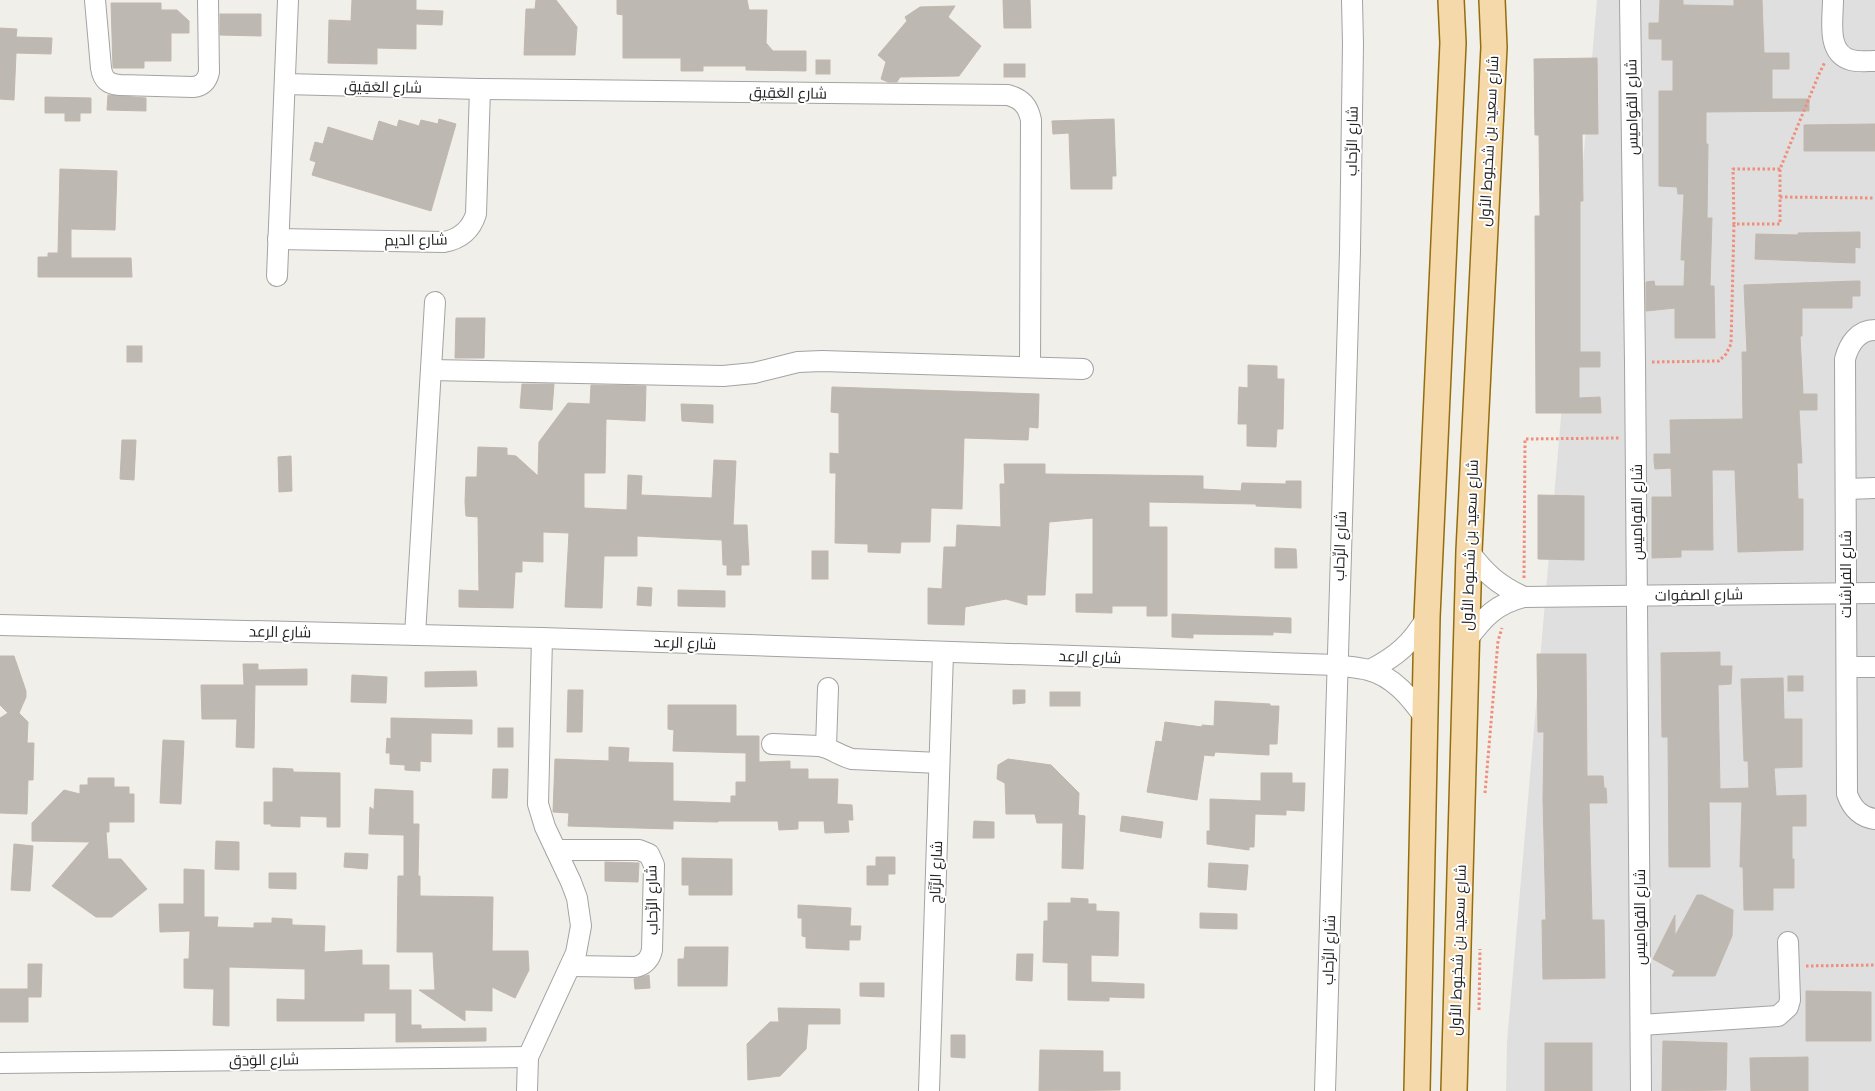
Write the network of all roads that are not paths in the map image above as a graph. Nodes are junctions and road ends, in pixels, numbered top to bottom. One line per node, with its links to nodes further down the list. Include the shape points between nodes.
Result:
1 (95, 0): 2 (street, via 101,68 106,81 120,85 193,87 206,81 209,72)
2 (208, 0)
3 (288, 0): 14 (street)
4 (1352, 0): 36 (street, شارع الرِّحاب, via 1350,251)
5 (1442, 0): 11 (main road)
6 (1451, 0): 11 (main road)
7 (1492, 0): 12 (main road, شارع سعيد بن شخبوط الأول)
8 (1508, 0): 12 (main road)
9 (1630, 0): 28 (street, شارع القواميس)
10 (1833, 0): 13 (street, via 1836,48 1851,60)
11 (1453, 43): 30 (main road)
12 (1494, 48): 25 (main road, شارع سعيد بن شخبوط الأول)
13 (1875, 61)
14 (284, 84): 15 (street, شارع العَقِيق); 16 (street)
15 (480, 89): 16 (street, شارع الديم, via 477,207 474,221 460,237 444,242); 20 (street, شارع العَقِيق, via 1008,95 1017,98 1024,104 1031,120)
16 (278, 239): 17 (street)
17 (277, 276)
18 (435, 302): 21 (street)
19 (1875, 330): 23 (street, شارع الفراشات, via 1868,330 1853,341 1846,359)
20 (1030, 367): 21 (street, via 798,362 724,376); 22 (street)
21 (431, 370): 32 (street)
22 (1083, 370)
23 (1846, 488): 24 (street); 26 (street, شارع الفراشات)
24 (1875, 488)
25 (1469, 551): 29 (street, شارع الصفوات, via 1496,582); 34 (main road, شارع سعيد بن شخبوط الأول)
26 (1847, 593): 27 (street, شارع الصفوات); 28 (street, شارع الصفوات); 37 (street, شارع الفراشات)
27 (1875, 593)
28 (1637, 596): 29 (street, شارع الصفوات); 49 (street, شارع القواميس)
29 (1524, 597): 34 (street, شارع الصفوات, via 1507,601 1495,609)
30 (1428, 617): 39 (street, via 1404,649); 41 (main road)
31 (0, 625): 32 (street, شارع الرعد)
32 (415, 635): 33 (street, شارع الرعد)
33 (542, 638): 35 (street, شارع الرعد); 46 (street, via 538,804)
34 (1467, 640): 56 (main road, شارع سعيد بن شخبوط الأول)
35 (943, 652): 36 (street, شارع الرعد); 44 (street, شارع الرِّتَاج)
36 (1336, 665): 39 (street, شارع الرعد); 54 (street, شارع الرِّحاب)
37 (1847, 667): 38 (street); 45 (street, شارع الفراشات, via 1847,794 1856,811)
38 (1875, 667)
39 (1370, 670): 41 (street, شارع الرعد, via 1402,689)
40 (828, 688): 43 (street)
41 (1425, 718): 55 (main road)
42 (772, 744): 43 (street)
43 (826, 747): 44 (street, via 852,759)
44 (939, 763): 53 (street, شارع الرِّتَاج)
45 (1875, 820)
46 (556, 850): 48 (street, via 580,912 579,940); 48 (street, شارع الرِّحاب, via 639,850 649,854 654,866 652,950 648,960 636,967)
47 (1788, 942): 49 (street, via 1790,1000 1788,1007 1778,1016)
48 (570, 966): 50 (street)
49 (1641, 1025): 57 (street, شارع القواميس)
50 (528, 1057): 51 (street, شارع الوَدَق); 52 (street)
51 (0, 1063)
52 (528, 1091)
53 (929, 1091)
54 (1325, 1091)
55 (1417, 1091)
56 (1454, 1091)
57 (1641, 1091)

